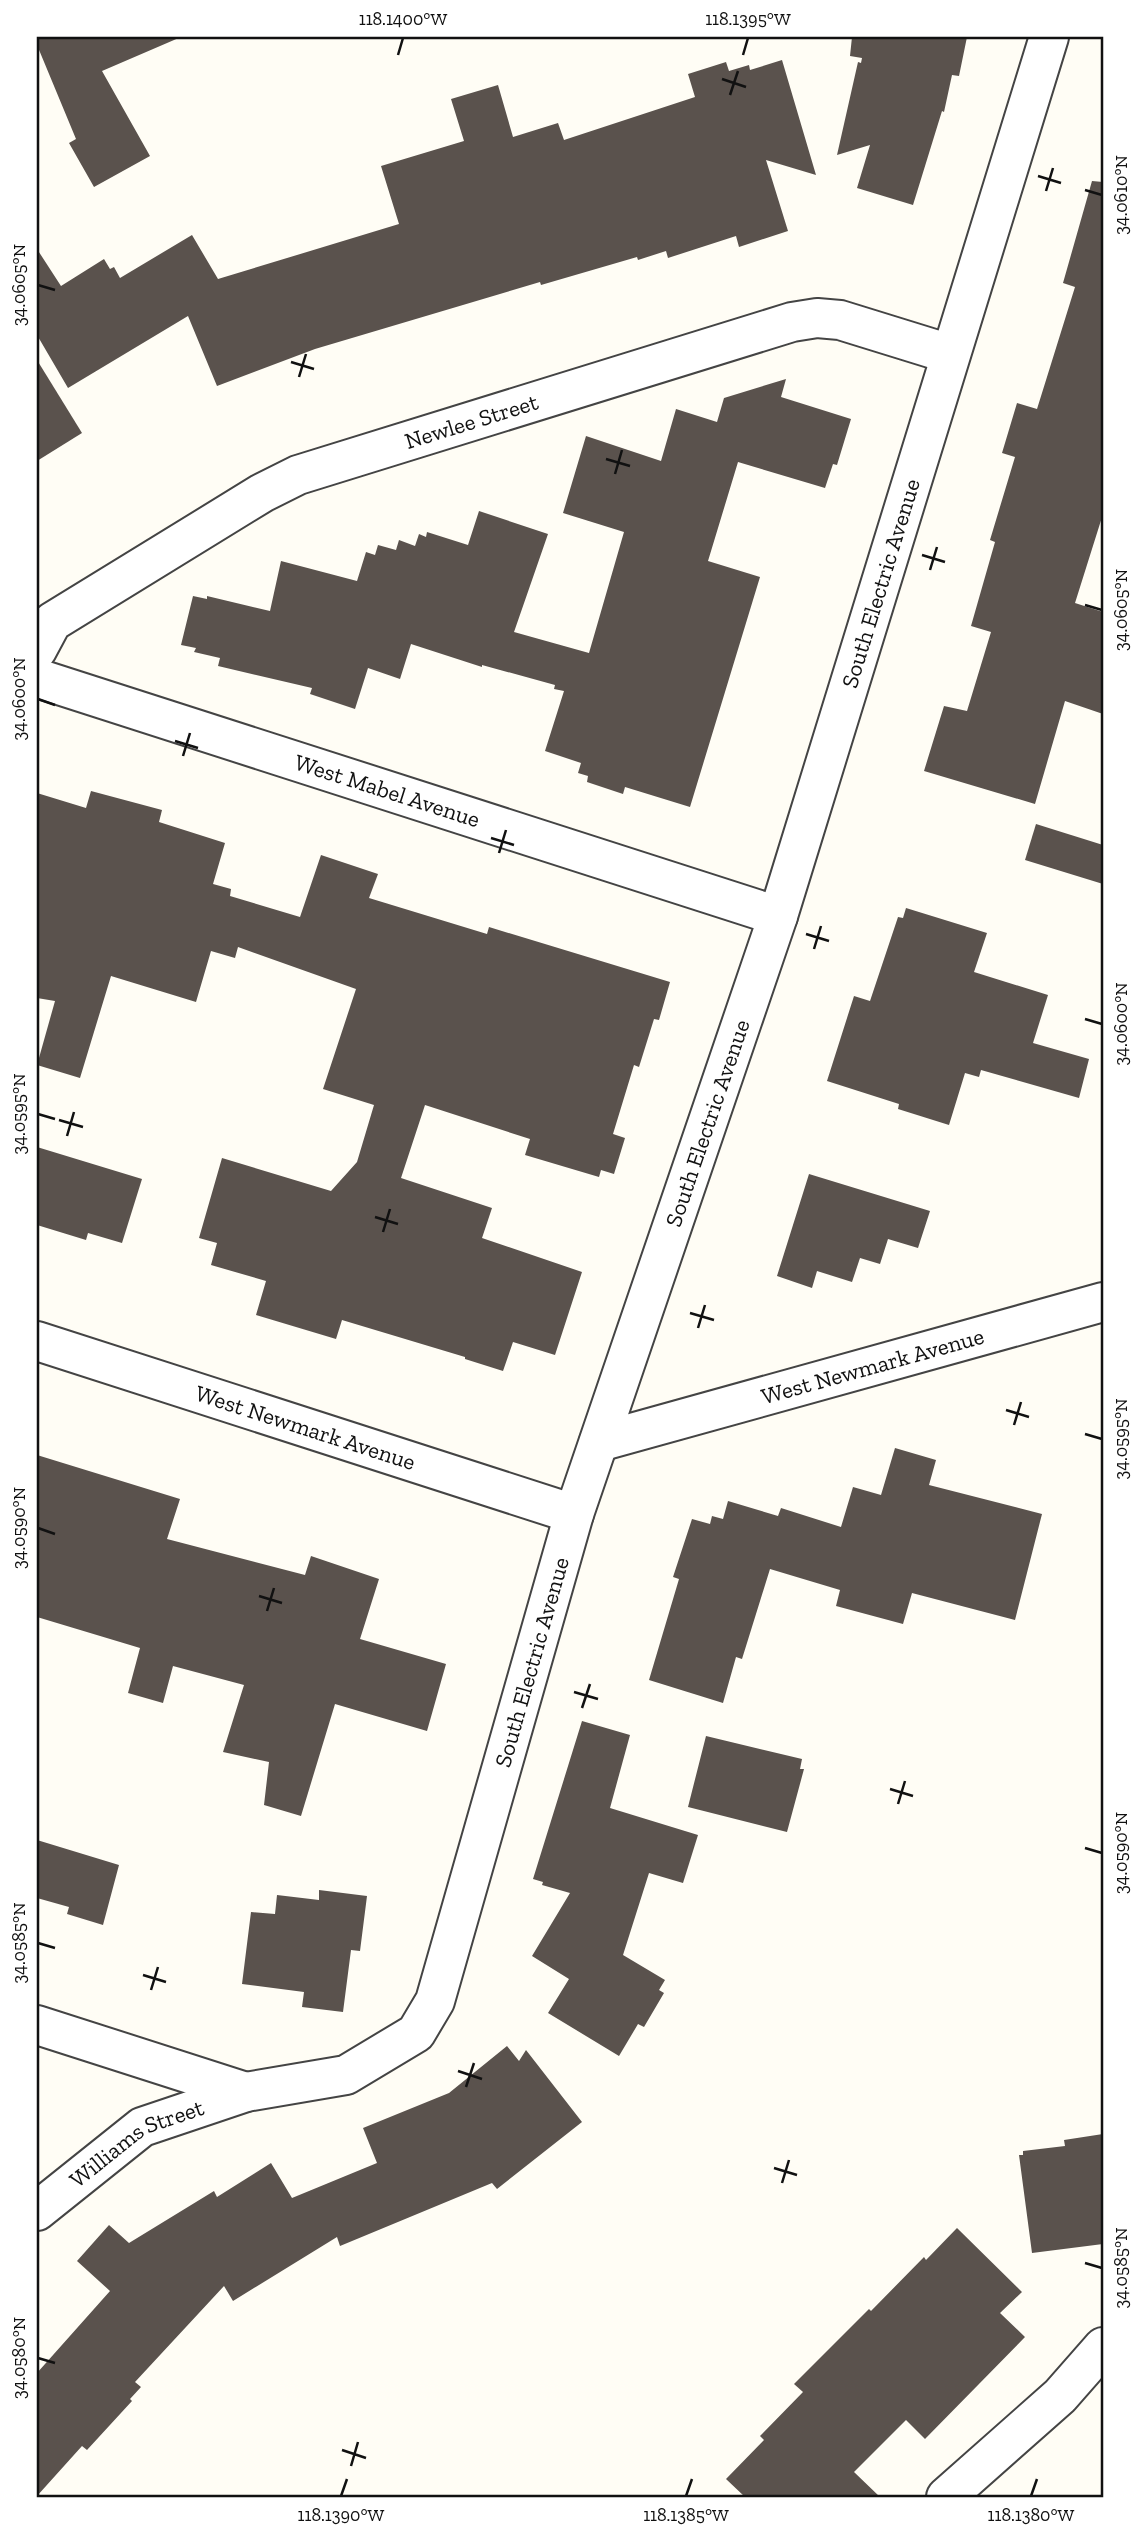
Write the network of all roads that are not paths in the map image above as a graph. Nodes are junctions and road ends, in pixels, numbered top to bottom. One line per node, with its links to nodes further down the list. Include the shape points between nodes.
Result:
1 (1049, 37): 2 (street, South Electric Avenue)
2 (950, 354): 3 (street, Newlee Street, via 840,320 792,322 298,475 52,622); 5 (street, South Electric Avenue)
3 (37, 650)
4 (37, 678): 5 (street, West Mabel Avenue)
5 (778, 916): 8 (street, South Electric Avenue)
6 (1103, 1302): 8 (street, West Newmark Avenue)
7 (37, 1341): 9 (street, West Newmark Avenue)
8 (599, 1442): 9 (street, South Electric Avenue)
9 (574, 1514): 11 (street, South Electric Avenue, via 435,2001 416,2033 346,2075)
10 (37, 2025): 11 (street)
11 (246, 2092): 12 (street, Williams Street, via 142,2127)
12 (37, 2211)
13 (1103, 2347): 14 (street, via 1060,2396)
14 (946, 2497)

